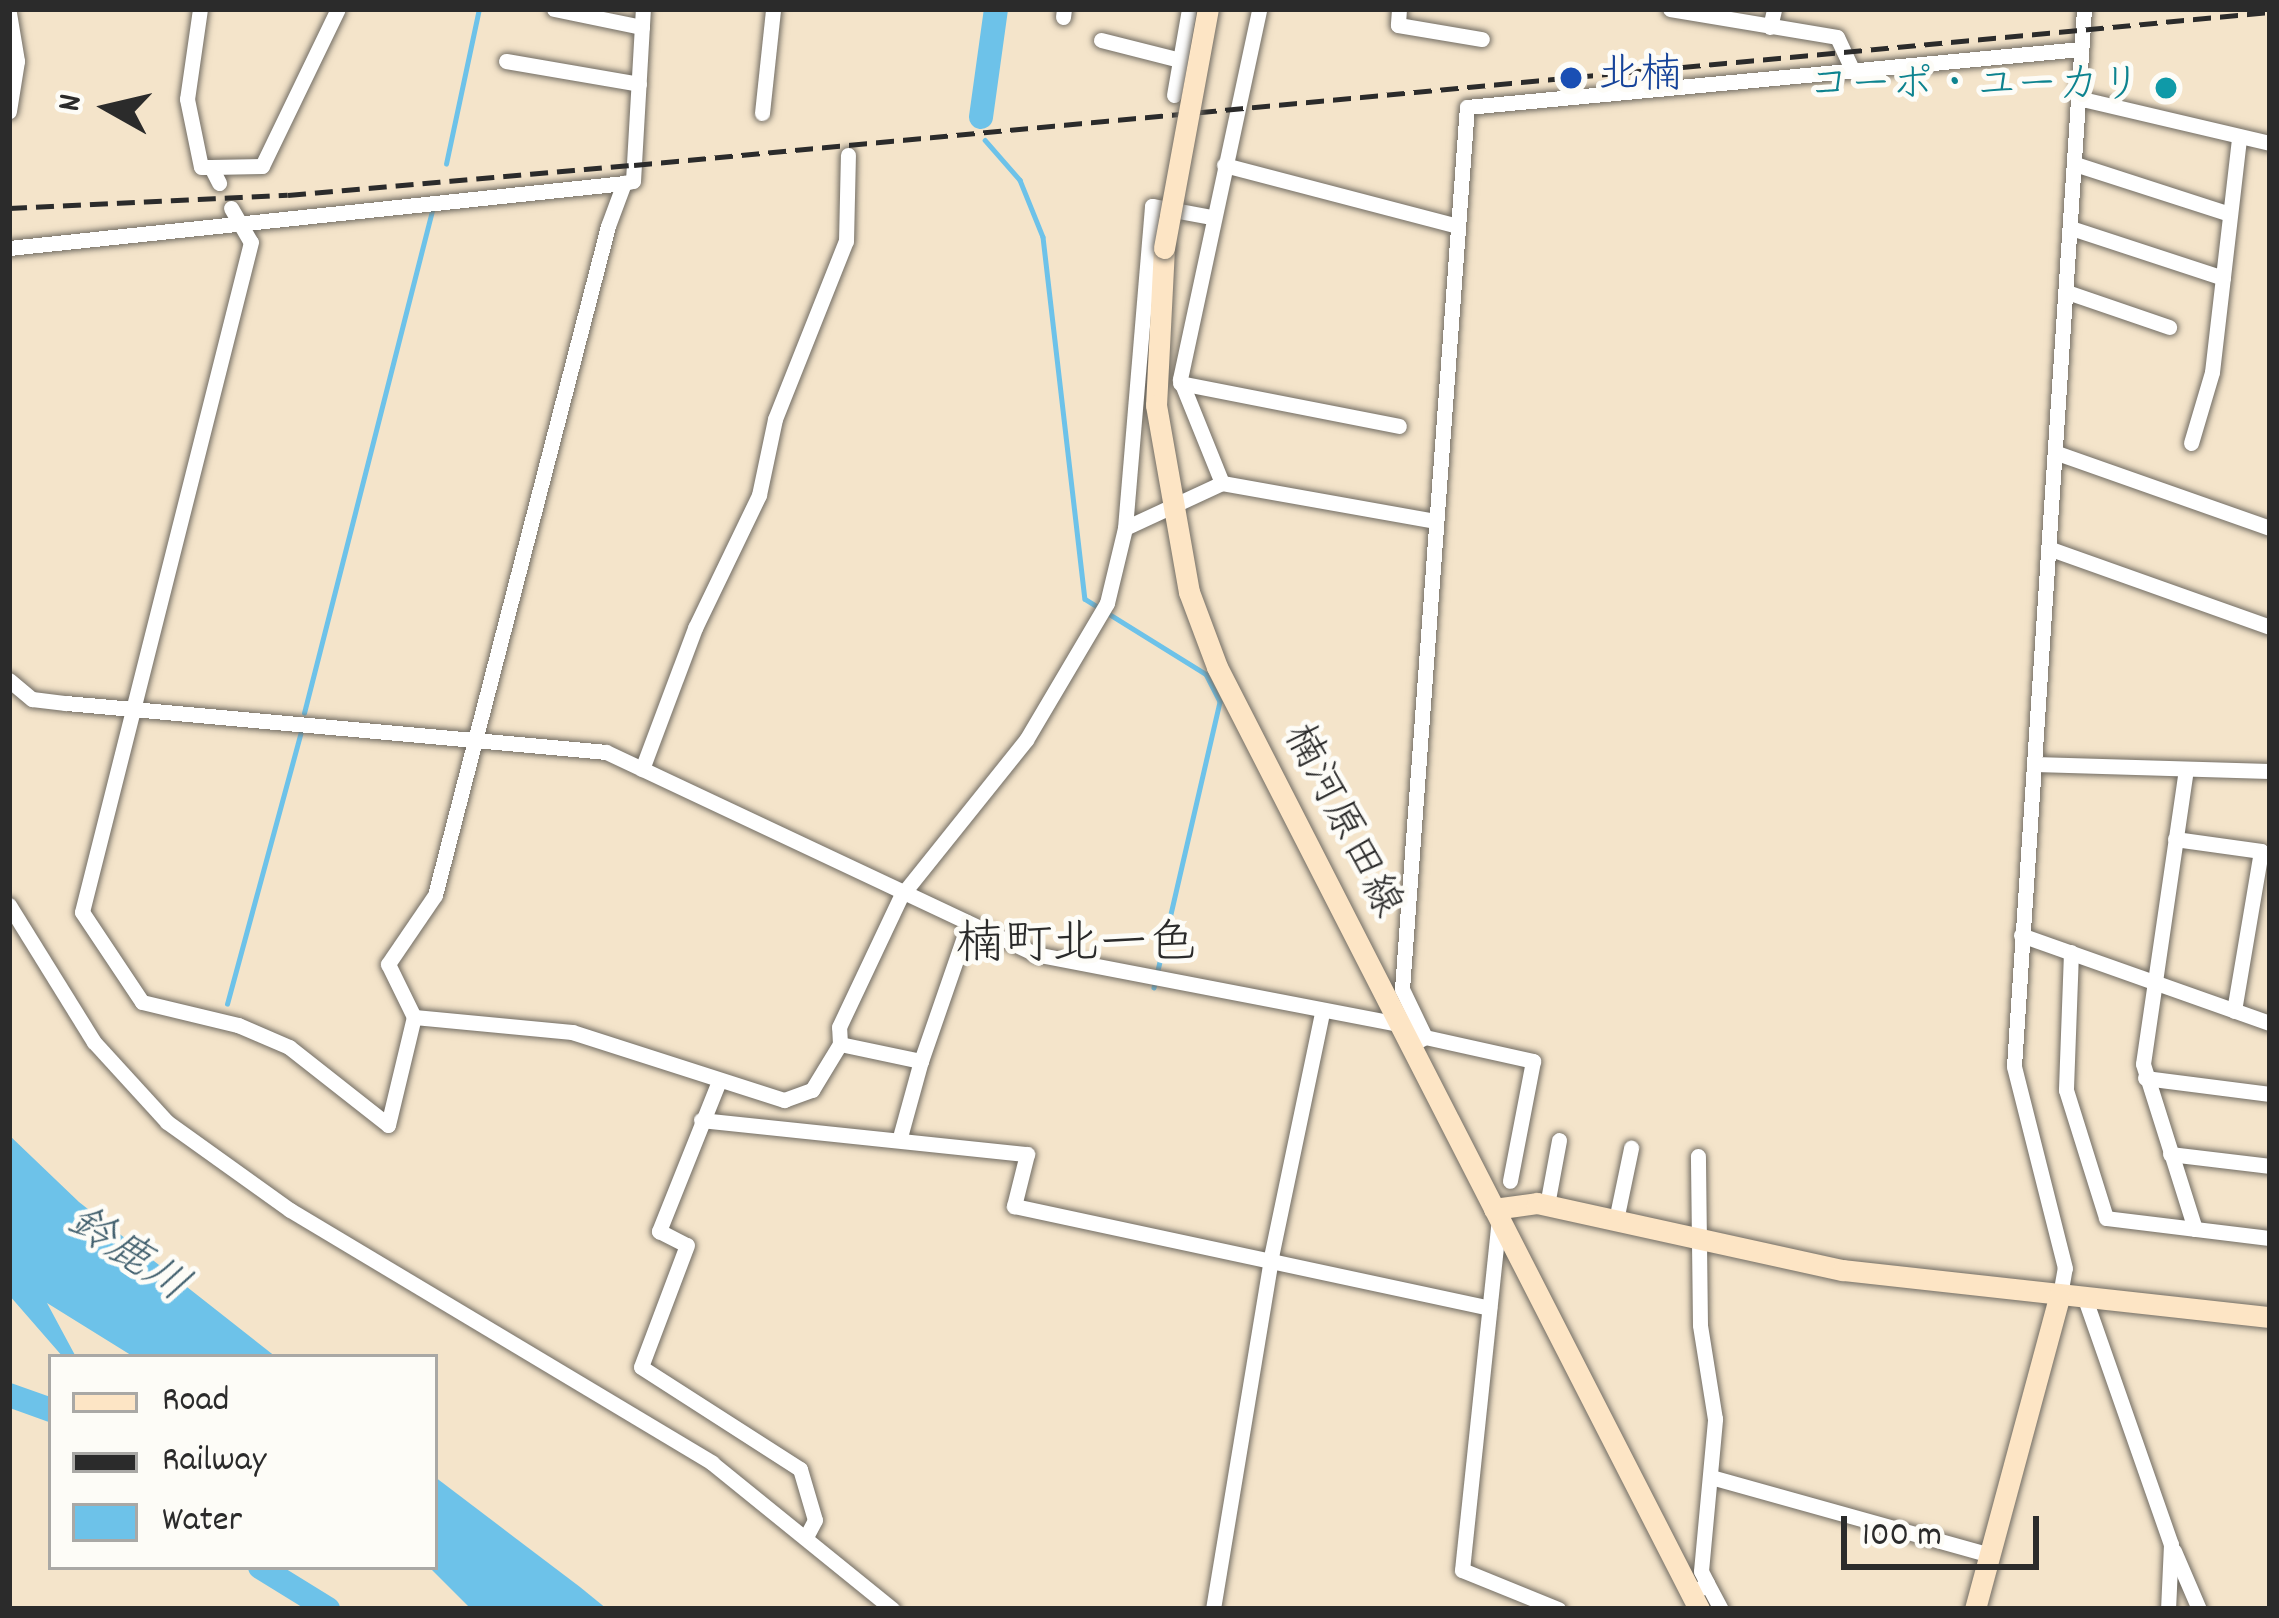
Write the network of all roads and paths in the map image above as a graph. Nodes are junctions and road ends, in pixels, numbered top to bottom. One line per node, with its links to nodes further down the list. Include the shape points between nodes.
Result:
1 (200, 9): 2 (street, via 186,90 201,166 215,175 262,166)
2 (338, 9)
3 (554, 9): 14 (street)
4 (771, 9): 5 (street); 26 (street)
5 (785, 9)
6 (1189, 9): 19 (street)
7 (1208, 9): 47 (main road, 楠河原田線, bridge, via 1164,248 1156,405)
8 (1259, 9): 31 (street)
9 (1399, 9): 16 (street, via 1398,25)
10 (1670, 9): 15 (street)
11 (1774, 9): 15 (street)
12 (2084, 9): 18 (street)
13 (9, 13): 25 (street, via 17,61)
14 (642, 18): 22 (street)
15 (1770, 27): 21 (street, via 1838,38)
16 (1482, 39)
17 (1101, 40): 19 (street)
18 (2081, 49): 21 (street); 24 (street)
19 (1180, 60): 23 (street)
20 (506, 62): 22 (street)
21 (1851, 67): 36 (street, via 1467,107)
22 (639, 84): 32 (street, via 632,181)
23 (1174, 95)
24 (2078, 98): 27 (street); 30 (street)
25 (9, 112)
26 (763, 113)
27 (2239, 138): 28 (street); 34 (street)
28 (2270, 143)
29 (848, 155): 57 (street, via 846,241 782,400 759,495 660,710)
30 (2074, 164): 34 (street); 37 (street)
31 (1224, 166): 35 (street); 36 (street)
32 (623, 183): 33 (street); 55 (street)
33 (235, 214): 38 (street); 54 (street, via 251,242)
34 (2230, 214): 39 (street)
35 (1212, 217): 42 (street); 49 (street, via 1152,206)
36 (1455, 225): 48 (street)
37 (2071, 228): 39 (street); 40 (street)
38 (9, 248)
39 (2223, 278): 44 (street, via 2212,372)
40 (2067, 292): 41 (street); 45 (street)
41 (2169, 327)
42 (1180, 383): 43 (street); 46 (street)
43 (1399, 426)
44 (2191, 442)
45 (2056, 453): 50 (street); 51 (street)
46 (1222, 483): 47 (street); 48 (street)
47 (1173, 511): 49 (street); 71 (main road, 楠河原田線, via 1189,592 1217,667)
48 (1435, 521): 72 (street, via 1402,989)
49 (1126, 528): 61 (street, via 1101,614 1026,740)
50 (2270, 528)
51 (2048, 548): 52 (street); 56 (street)
52 (2270, 627)
53 (9, 680): 54 (street, via 32,699)
54 (133, 709): 55 (street); 69 (street, via 82,912 142,1002 290,1047 388,1125)
55 (477, 740): 57 (street, via 590,749); 69 (street, via 435,895 388,964)
56 (2034, 764): 58 (street); 64 (street)
57 (642, 769): 61 (street)
58 (2186, 769): 59 (street); 60 (street)
59 (2270, 771)
60 (2175, 839): 66 (street); 67 (street, via 2261,851)
61 (901, 896): 63 (street); 73 (street, via 839,1027)
62 (9, 905): 100 (street, via 94,1042 204,1152 712,1463)
63 (967, 928): 68 (street, via 1035,954); 74 (street)
64 (2021, 935): 65 (street); 95 (street, via 2014,1081 2065,1268)
65 (2071, 952): 66 (street); 91 (street, via 2066,1090 2106,1218)
66 (2155, 982): 67 (street); 75 (street)
67 (2234, 1011): 70 (street)
68 (1322, 1012): 71 (street); 94 (street)
69 (414, 1017): 76 (street, via 572,1032)
70 (2270, 1023)
71 (1398, 1024): 72 (main road, 楠河原田線)
72 (1417, 1041): 87 (street, via 1533,1061); 89 (main road, 楠河原田線)
73 (840, 1044): 74 (street); 78 (street, via 812,1090)
74 (921, 1061): 81 (street)
75 (2145, 1078): 77 (street); 84 (street)
76 (719, 1081): 78 (street); 79 (street)
77 (2270, 1094)
78 (784, 1100): 80 (street)
79 (701, 1120): 80 (street); 100 (street, via 659,1231 687,1245 641,1367 800,1469 815,1520)
80 (781, 1127): 81 (street)
81 (899, 1137): 94 (street, via 1027,1154 1015,1206)
82 (1559, 1140): 88 (street)
83 (1631, 1148): 90 (street)
84 (2170, 1154): 86 (street); 91 (street)
85 (1698, 1156): 93 (street)
86 (2270, 1166)
87 (1510, 1181)
88 (1546, 1205): 89 (main road); 90 (main road)
89 (1496, 1214): 97 (street); 103 (main road, 楠河原田線)
90 (1616, 1220): 93 (main road)
91 (2195, 1228): 92 (street)
92 (2270, 1238)
93 (1700, 1239): 95 (main road, via 1843,1270); 99 (street, via 1700,1325 1715,1419)
94 (1271, 1257): 97 (street); 105 (street)
95 (2060, 1295): 96 (main road); 102 (main road)
96 (2084, 1296): 98 (main road); 101 (street)
97 (1489, 1308): 106 (street, via 1479,1469 1462,1570)
98 (2270, 1317)
99 (1711, 1477): 102 (street); 103 (street)
100 (807, 1535): 104 (street)
101 (2171, 1544): 109 (street); 110 (street)
102 (1990, 1555): 108 (main road)
103 (1700, 1596): 107 (street)
104 (892, 1609)
105 (1214, 1609)
106 (1558, 1609)
107 (1720, 1609)
108 (1975, 1609)
109 (2168, 1609)
110 (2199, 1609)

